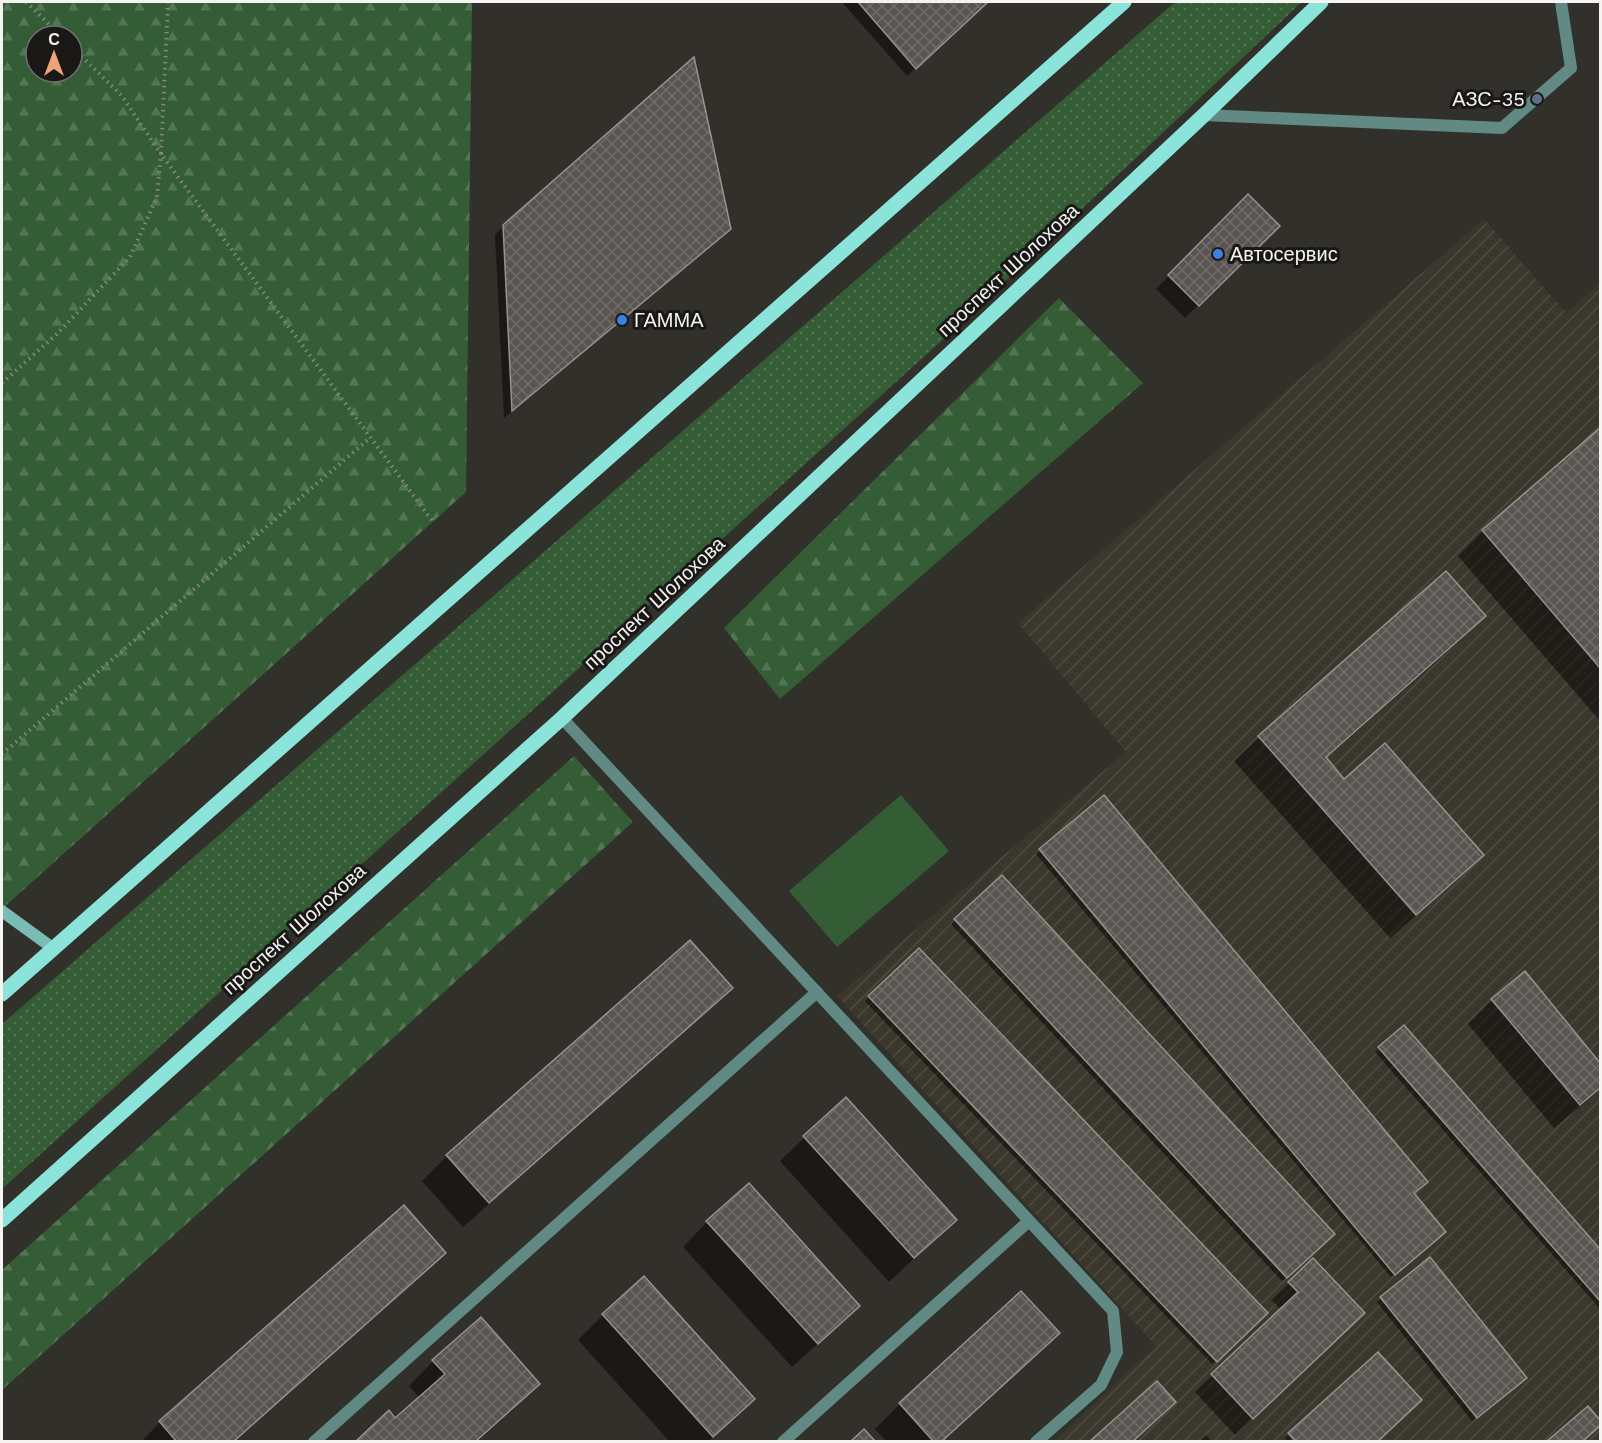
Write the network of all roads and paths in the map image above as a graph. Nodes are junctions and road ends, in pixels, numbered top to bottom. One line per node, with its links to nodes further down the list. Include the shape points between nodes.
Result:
1 (26, 2): 6 (path)
2 (168, 2): 9 (path)
3 (1124, 2): 16 (main road)
4 (1321, 2): 8 (main road, проспект Шолохова)
5 (1561, 2): 8 (lane, via 1571,68 1502,128)
6 (49, 24)
7 (84, 59): 9 (path, via 122,96)
8 (1204, 116): 13 (main road, проспект Шолохова)
9 (161, 154): 10 (path, via 157,197 130,256 57,334); 11 (path)
10 (2, 383)
11 (370, 437): 12 (path); 14 (path)
12 (433, 522)
13 (562, 718): 17 (lane); 19 (main road, проспект Шолохова)
14 (2, 754)
15 (2, 911): 16 (street)
16 (54, 949): 18 (main road)
17 (817, 992): 20 (lane); 21 (lane)
18 (2, 994)
19 (2, 1220)
20 (1029, 1221): 22 (lane); 23 (lane, via 1113,1311 1117,1352 1101,1385)
21 (314, 1442)
22 (783, 1442)
23 (1036, 1442)

